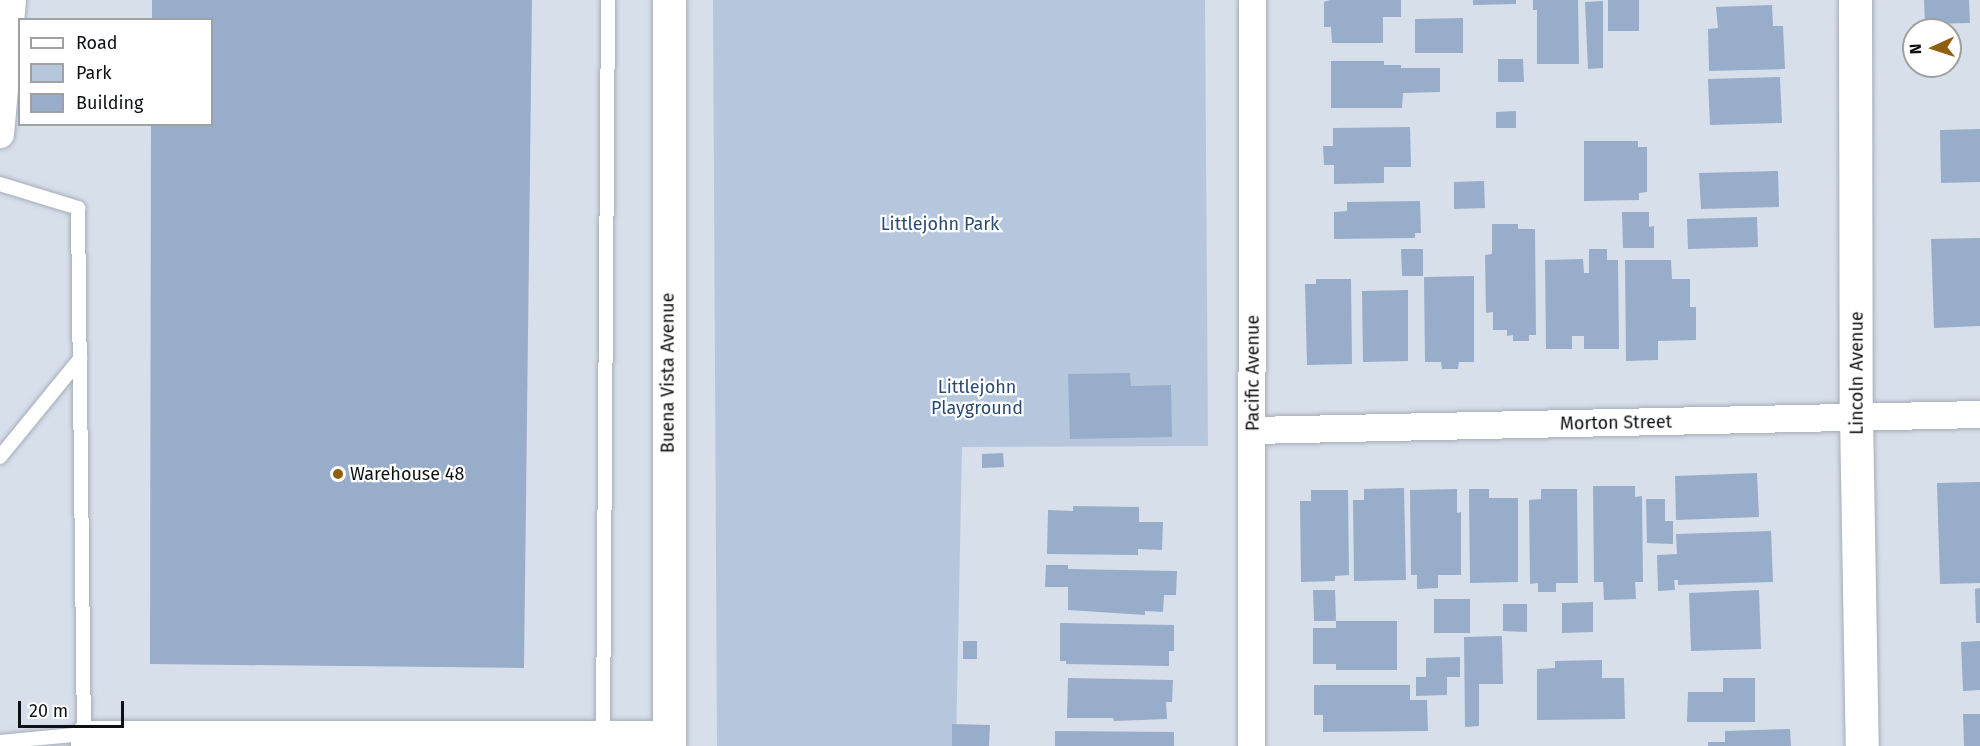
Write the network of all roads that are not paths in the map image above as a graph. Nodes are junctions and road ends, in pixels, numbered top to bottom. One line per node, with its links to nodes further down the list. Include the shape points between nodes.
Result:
1 (12, 0): 6 (street)
2 (608, 0): 13 (lane)
3 (669, 0): 17 (main road, Buena Vista Avenue)
4 (1252, 0): 11 (street, Pacific Avenue)
5 (1855, 0): 10 (main road, Lincoln Avenue)
6 (0, 134)
7 (0, 184): 8 (lane, via 78,208)
8 (80, 359): 12 (lane); 14 (lane)
9 (1980, 414): 10 (street, Morton Street)
10 (1856, 416): 11 (street, Morton Street); 20 (main road, Lincoln Avenue)
11 (1252, 430): 19 (street, Pacific Avenue)
12 (0, 457)
13 (603, 734): 16 (street); 17 (street)
14 (84, 740): 15 (street); 18 (lane)
15 (172, 740): 16 (street)
16 (271, 740)
17 (669, 740)
18 (0, 742)
19 (1251, 746)
20 (1862, 746)

